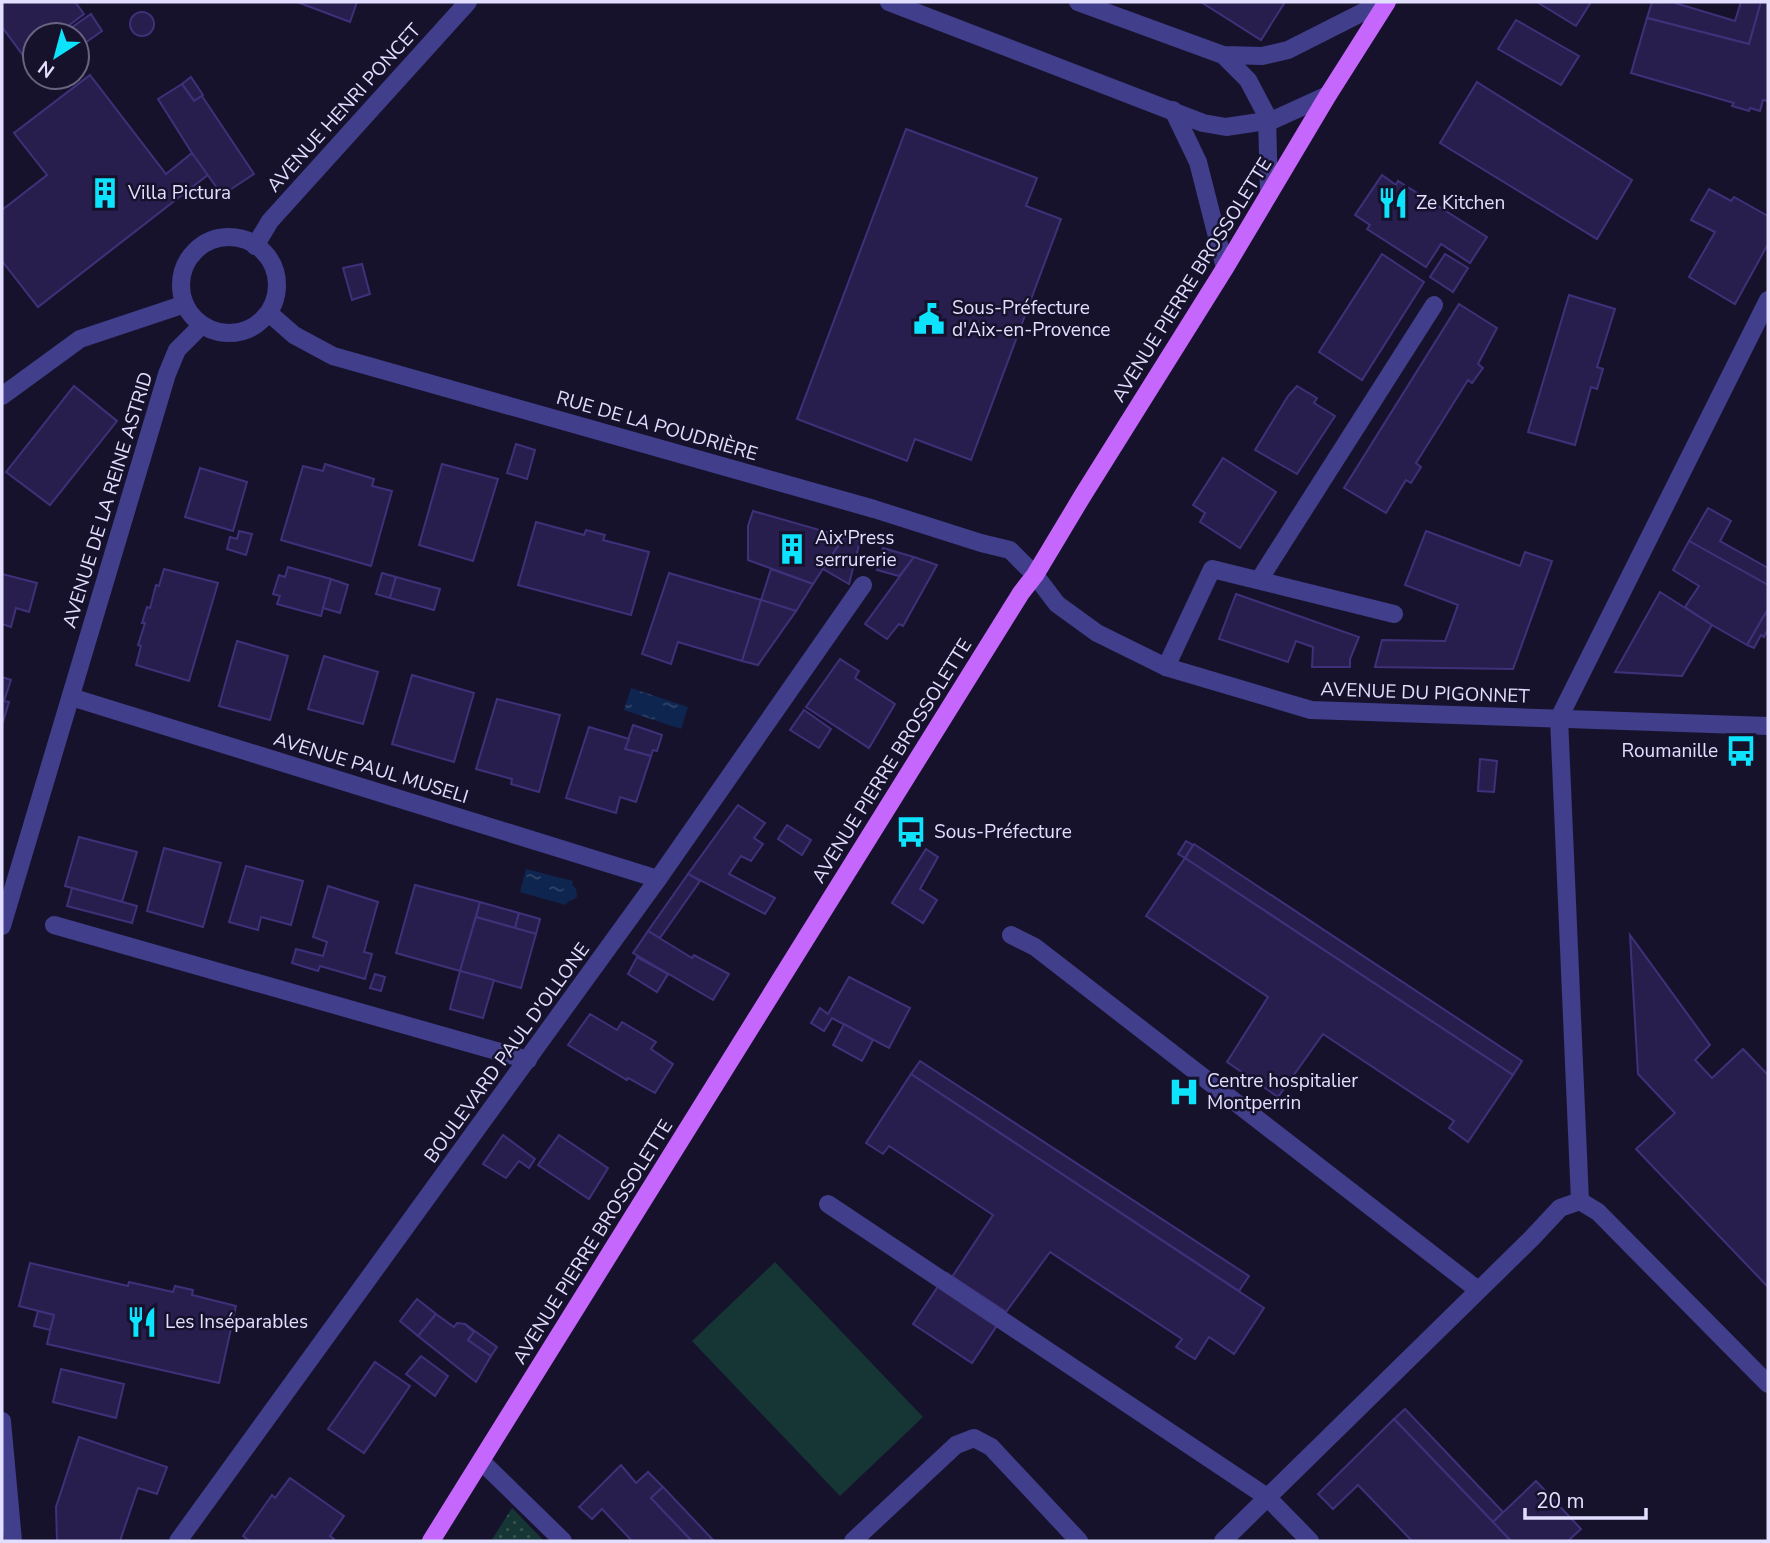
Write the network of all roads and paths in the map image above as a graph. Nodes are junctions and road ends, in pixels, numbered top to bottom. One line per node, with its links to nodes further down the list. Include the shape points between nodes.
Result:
1 (468, 2): 10 (street, AVENUE HENRI PONCET, via 270,221)
2 (889, 2): 7 (street)
3 (1078, 2): 5 (street)
4 (1385, 2): 5 (street, via 1288,50 1262,56); 6 (main road, AVENUE PIERRE BROSSOLETTE)
5 (1223, 55): 8 (street, via 1248,80)
6 (1328, 95): 8 (street); 9 (main road, AVENUE PIERRE BROSSOLETTE)
7 (1173, 110): 8 (street, via 1226,127); 11 (street, via 1198,162)
8 (1267, 121): 9 (street)
9 (1269, 194): 11 (main road, AVENUE PIERRE BROSSOLETTE)
10 (256, 246): 13 (street, via 226,238 198,249 182,276); 15 (street, via 267,256 277,284)
11 (1225, 268): 18 (main road, AVENUE PIERRE BROSSOLETTE)
12 (1768, 300): 24 (street)
13 (185, 304): 16 (street); 17 (street, via 80,340)
14 (1434, 305): 19 (street)
15 (268, 313): 16 (street, via 245,331 215,331); 18 (street, RUE DE LA POUDRIÈRE, via 293,335 333,356 1010,550)
16 (202, 325): 23 (street, AVENUE DE LA REINE ASTRID, via 177,349 167,374)
17 (2, 396)
18 (1035, 575): 22 (street, AVENUE DU PIGONNET, via 1057,604 1097,633); 36 (main road, AVENUE PIERRE BROSSOLETTE)
19 (1259, 580): 21 (street); 22 (street, via 1212,569)
20 (863, 585): 26 (street, BOULEVARD PAUL D'OLLONE)
21 (1394, 614)
22 (1166, 667): 24 (street, AVENUE DU PIGONNET, via 1311,710)
23 (71, 697): 26 (street, AVENUE PAUL MUSELI); 28 (street, AVENUE DE LA REINE ASTRID)
24 (1559, 718): 25 (street, AVENUE DU PIGONNET); 31 (street)
25 (1768, 726)
26 (658, 880): 30 (street, BOULEVARD PAUL D'OLLONE)
27 (54, 925): 30 (street)
28 (2, 926)
29 (1011, 935): 33 (street, via 1046,955)
30 (528, 1060): 39 (street, BOULEVARD PAUL D'OLLONE)
31 (1580, 1201): 33 (street, via 1560,1208); 34 (street, via 1598,1212)
32 (828, 1204): 37 (street)
33 (1478, 1290): 37 (street)
34 (1768, 1384)
35 (2, 1421): 38 (street)
36 (481, 1461): 40 (main road, AVENUE PIERRE BROSSOLETTE); 41 (street)
37 (1267, 1497): 44 (street); 45 (street)
38 (13, 1541)
39 (178, 1541)
40 (431, 1541)
41 (563, 1541)
42 (853, 1541): 43 (street, via 956,1445 974,1438 991,1447)
43 (1079, 1541)
44 (1223, 1541)
45 (1310, 1541)

